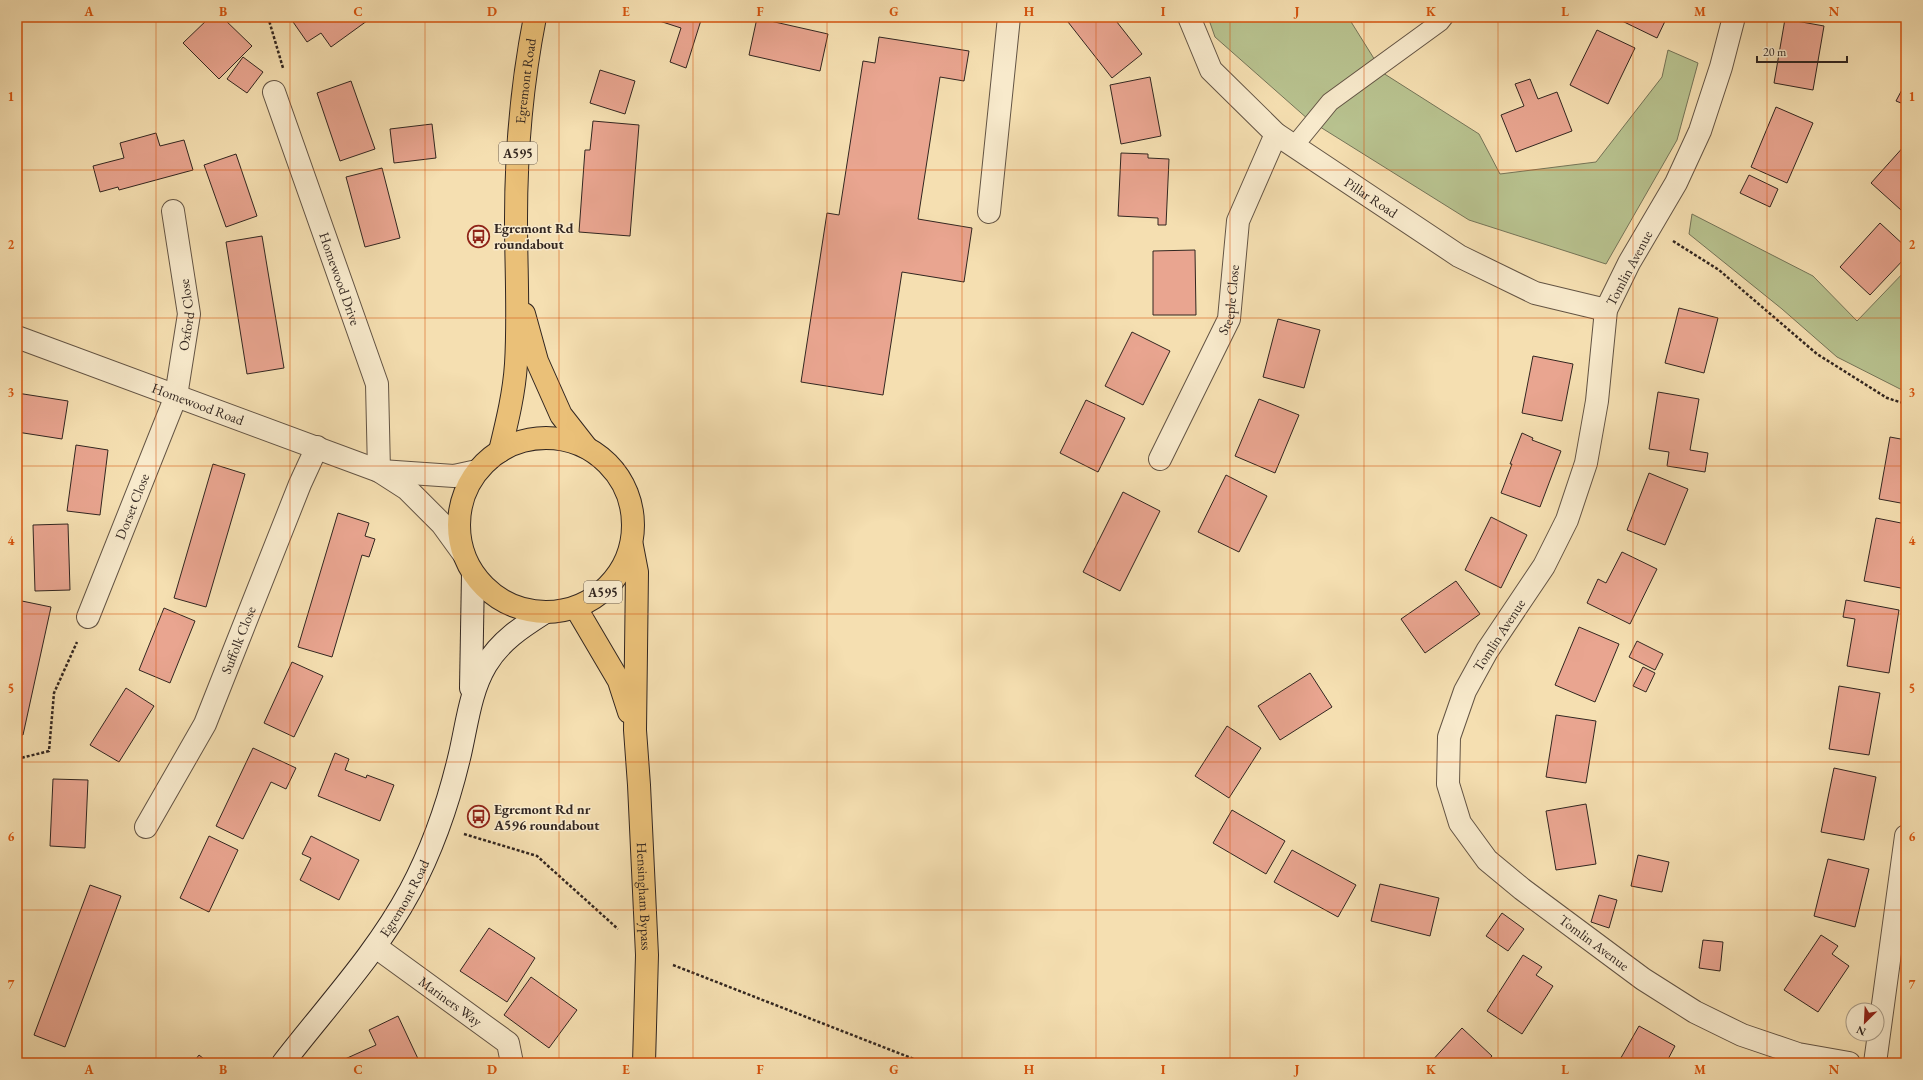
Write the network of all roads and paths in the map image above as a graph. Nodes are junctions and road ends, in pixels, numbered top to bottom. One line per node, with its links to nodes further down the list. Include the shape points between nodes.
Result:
1 (268, 17): 7 (path, via 284,69)
2 (534, 17): 13 (highway, Egremont Road / A595, via 523,89 518,147)
3 (1009, 17): 11 (street)
4 (1189, 17): 8 (street, Pillar Road, via 1211,70)
5 (1444, 17): 9 (lane, via 1330,102)
6 (1734, 17): 12 (street, Tomlin Avenue, via 1700,130 1676,183)
7 (274, 92): 22 (street, Homewood Drive, via 377,384)
8 (1276, 134): 9 (street, Pillar Road); 21 (street, Steeple Close, via 1238,221 1229,319)
9 (1294, 146): 14 (street, Pillar Road, via 1459,256 1535,293)
10 (173, 211): 16 (street, Oxford Close, via 189,314)
11 (989, 212)
12 (1651, 227): 14 (street, Tomlin Avenue, via 1629,263); 17 (path, via 1719,270 1818,354 1887,398)
13 (518, 290): 19 (highway, A595, via 537,361 561,415); 20 (highway, A595, via 516,366 511,406)
14 (1606, 310): 42 (street, Tomlin Avenue, via 1597,401 1586,463 1567,520 1544,566 1487,651 1465,690 1449,737 1448,784 1460,823 1487,860 1522,889 1643,979 1695,1012 1742,1035 1798,1054)
15 (17, 337): 16 (street, Homewood Road)
16 (176, 396): 18 (street, Homewood Road); 29 (street, Dorset Close)
17 (1906, 404)
18 (317, 447): 22 (street, Homewood Road); 33 (street, Suffolk Close, via 205,724)
19 (586, 447): 20 (highway, A595, via 558,438 543,438 528,440); 24 (highway, A595, via 612,468 629,496 633,512)
20 (500, 451): 23 (highway, A595)
21 (1160, 459)
22 (379, 470): 23 (street, via 454,476); 25 (street, via 407,489 442,524)
23 (477, 471): 25 (highway, A595, via 462,502 459,537)
24 (632, 546): 27 (highway, A595, via 626,562 606,590); 31 (highway, Hensingham Bypass / A595, via 637,572)
25 (463, 553): 26 (highway, A595)
26 (473, 574): 28 (highway, A595, via 493,594 512,606); 30 (street)
27 (576, 608): 28 (highway, A595); 31 (highway, Hensingham Bypass / A595, via 619,681)
28 (544, 613): 30 (street, via 499,647 486,664)
29 (88, 617): 32 (path, via 54,693 49,751)
30 (471, 705): 34 (street, Egremont Road, via 450,791)
31 (635, 730): 37 (highway, Hensingham Bypass / A595)
32 (17, 759)
33 (146, 827)
34 (438, 827): 36 (street, Egremont Road, via 410,891); 37 (path, via 537,856)
35 (1906, 836): 43 (street)
36 (376, 947): 38 (street, Egremont Road); 39 (street, Mariners Way, via 508,1043)
37 (647, 955): 40 (highway, Hensingham Bypass / A595); 41 (path)
38 (283, 1063)
39 (512, 1063)
40 (644, 1063)
41 (924, 1063)
42 (1849, 1063)
43 (1875, 1063)

